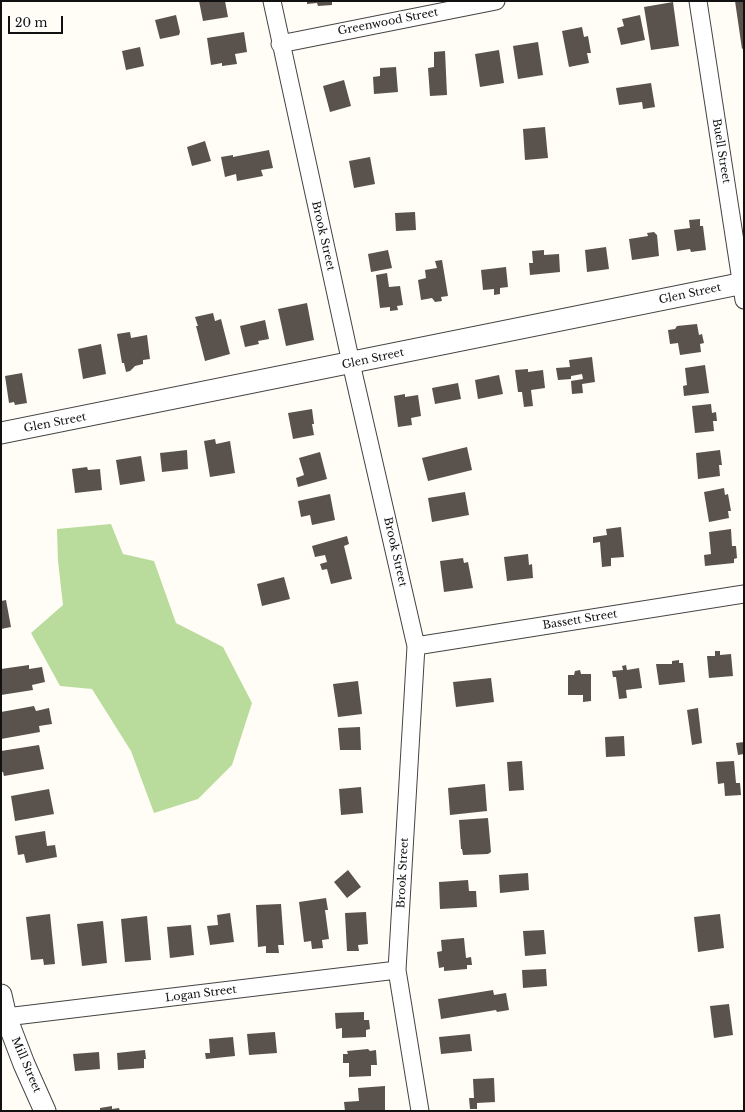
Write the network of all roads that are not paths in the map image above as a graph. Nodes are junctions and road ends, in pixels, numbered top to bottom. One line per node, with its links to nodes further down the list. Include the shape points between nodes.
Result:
1 (272, 1): 4 (street, Brook Street)
2 (496, 1): 4 (street, Greenwood Street)
3 (698, 1): 5 (street, Buell Street)
4 (280, 44): 6 (street, Brook Street)
5 (743, 289): 6 (street, Glen Street)
6 (352, 363): 7 (street, Glen Street); 9 (street, Brook Street)
7 (1, 434)
8 (744, 594): 9 (street, Bassett Street)
9 (416, 646): 10 (street, Brook Street)
10 (397, 970): 12 (street, Logan Street); 14 (street, Brook Street)
11 (1, 995): 12 (street, Mill Street)
12 (6, 1017): 13 (street, Mill Street)
13 (45, 1111)
14 (420, 1111)

